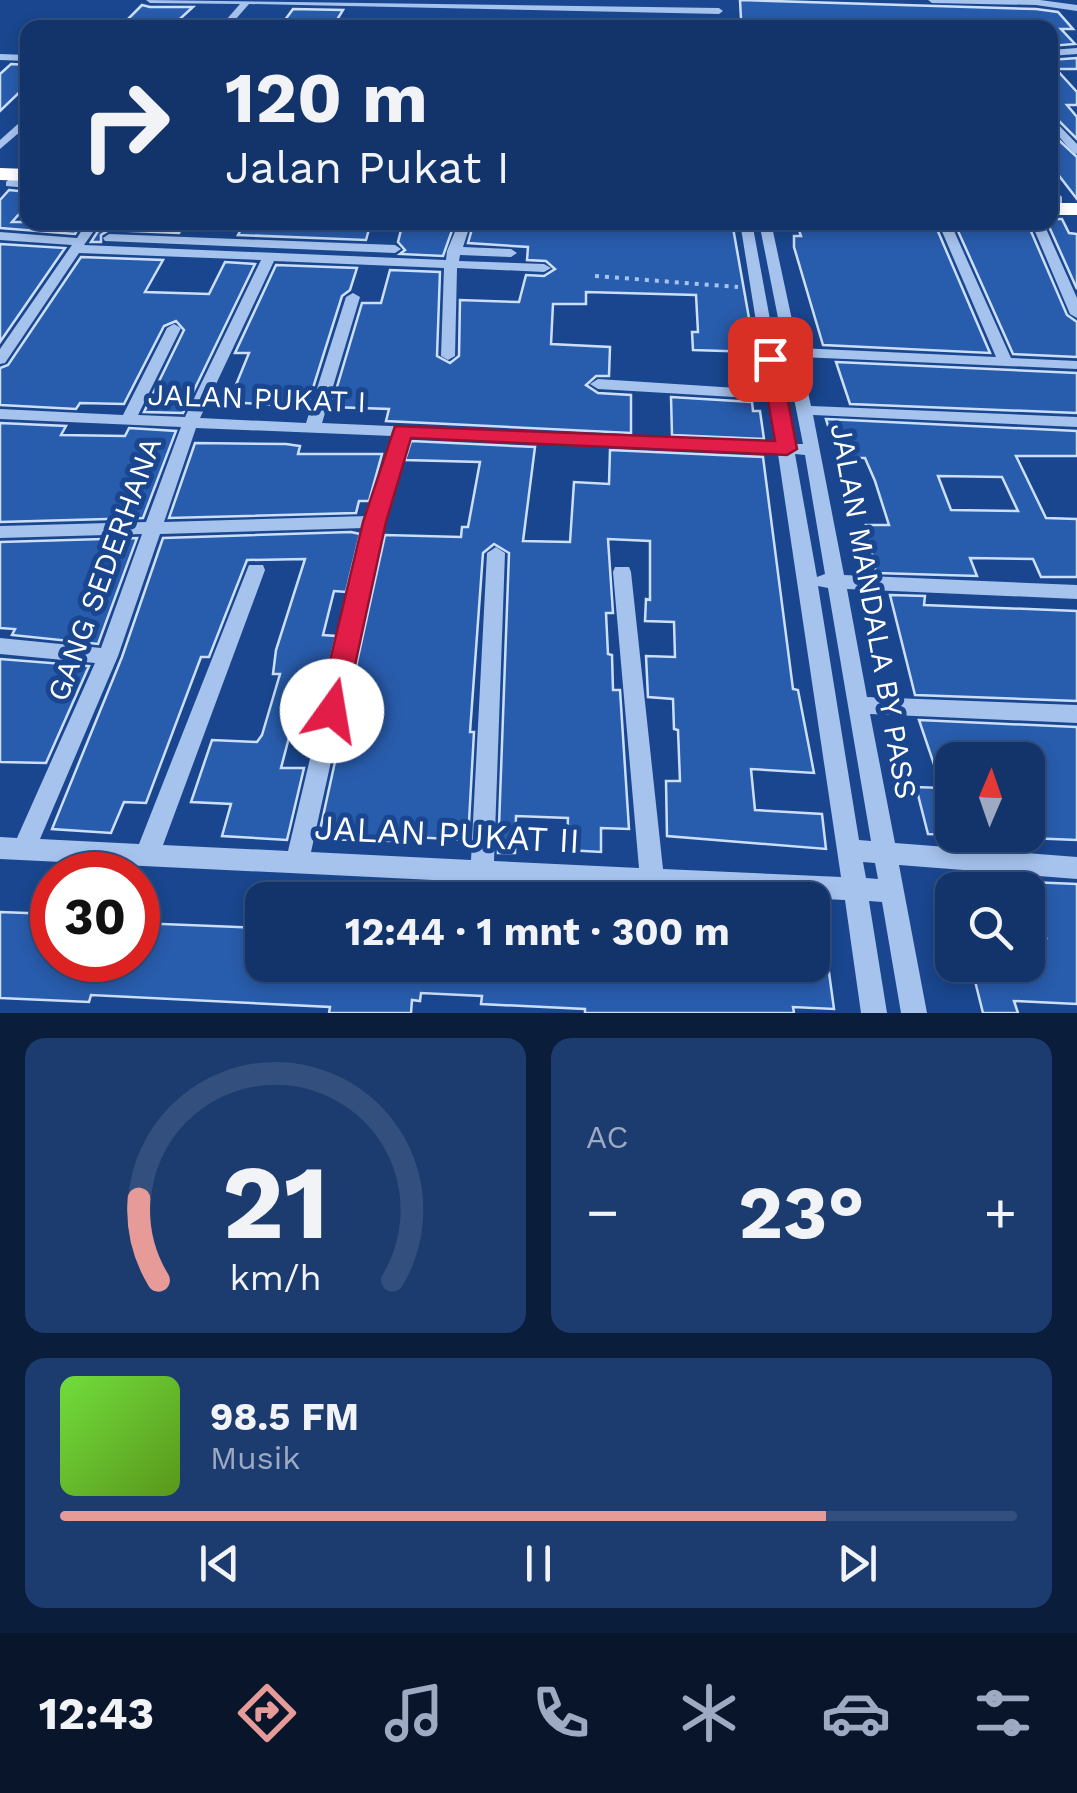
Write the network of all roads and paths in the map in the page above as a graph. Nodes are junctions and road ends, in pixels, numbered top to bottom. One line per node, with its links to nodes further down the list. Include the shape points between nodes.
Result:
1 (150, 0): 4 (street)
2 (718, 0): 7 (street)
3 (932, 0): 5 (street)
4 (247, 2): 6 (street)
5 (1077, 8)
6 (696, 11): 7 (street); 8 (street)
7 (719, 12): 9 (street)
8 (680, 20)
9 (721, 20)
10 (20, 126): 12 (street)
11 (1058, 129): 13 (street)
12 (0, 146)
13 (1077, 151)
14 (89, 230): 22 (street)
15 (463, 230): 26 (street)
16 (747, 230): 29 (street, JALAN MANDALA BY PASS)
17 (767, 230): 33 (street, JALAN MANDALA BY PASS)
18 (948, 230): 36 (street)
19 (1040, 230): 31 (street)
20 (0, 236): 22 (street)
21 (109, 238): 23 (street, via 260,238)
22 (78, 246): 25 (street); 35 (street)
23 (395, 249)
24 (511, 253): 26 (street)
25 (269, 257): 26 (street); 44 (street, GANG SEDERHANA)
26 (452, 257): 27 (street); 34 (street)
27 (544, 268)
28 (595, 276): 29 (path)
29 (758, 288): 39 (street, JALAN MANDALA BY PASS)
30 (353, 297): 45 (street)
31 (1077, 314)
32 (174, 328): 42 (street)
33 (792, 352): 36 (street); 40 (street, JALAN MANDALA BY PASS)
34 (448, 356)
35 (0, 360)
36 (1005, 361): 37 (street)
37 (1077, 364)
38 (598, 384): 39 (street)
39 (777, 395): 47 (street, JALAN MANDALA BY PASS)
40 (804, 410): 43 (street); 48 (street, JALAN MANDALA BY PASS)
41 (0, 414): 42 (street, JALAN PUKAT I)
42 (128, 420): 44 (street, JALAN PUKAT I)
43 (1077, 422)
44 (190, 423): 45 (street, JALAN PUKAT I); 50 (street, GANG SEDERHANA)
45 (313, 427): 46 (street, JALAN PUKAT I)
46 (402, 431): 47 (street, JALAN PUKAT I); 49 (street)
47 (787, 449): 48 (street, JALAN PUKAT I); 55 (street, JALAN MANDALA BY PASS)
48 (812, 450): 56 (street, JALAN MANDALA BY PASS)
49 (374, 522): 50 (street); 68 (street)
50 (150, 527): 51 (street); 59 (street, GANG SEDERHANA)
51 (0, 532)
52 (496, 554): 70 (street)
53 (256, 570): 65 (street)
54 (622, 572): 71 (street)
55 (808, 580): 56 (street); 63 (street, JALAN MANDALA BY PASS)
56 (835, 581): 57 (street); 60 (street, JALAN MANDALA BY PASS)
57 (1077, 592)
58 (0, 646): 59 (street)
59 (108, 656): 62 (street, GANG SEDERHANA)
60 (859, 705): 61 (street); 66 (street, JALAN MANDALA BY PASS)
61 (1077, 714)
62 (12, 848): 64 (street, JALAN PUKAT II)
63 (848, 850): 66 (street); 72 (street, JALAN MANDALA BY PASS)
64 (89, 852)
65 (148, 852)
66 (884, 852): 69 (street); 73 (street, JALAN MANDALA BY PASS)
67 (160, 856): 68 (street, JALAN PUKAT II)
68 (297, 862): 70 (street, JALAN PUKAT II)
69 (1077, 868)
70 (482, 871): 71 (street, JALAN PUKAT II)
71 (652, 879): 72 (street, JALAN PUKAT II)
72 (855, 889): 73 (street, JALAN PUKAT II); 74 (street, JALAN MANDALA BY PASS)
73 (891, 890): 75 (street, JALAN MANDALA BY PASS)
74 (874, 1013)
75 (914, 1013)

